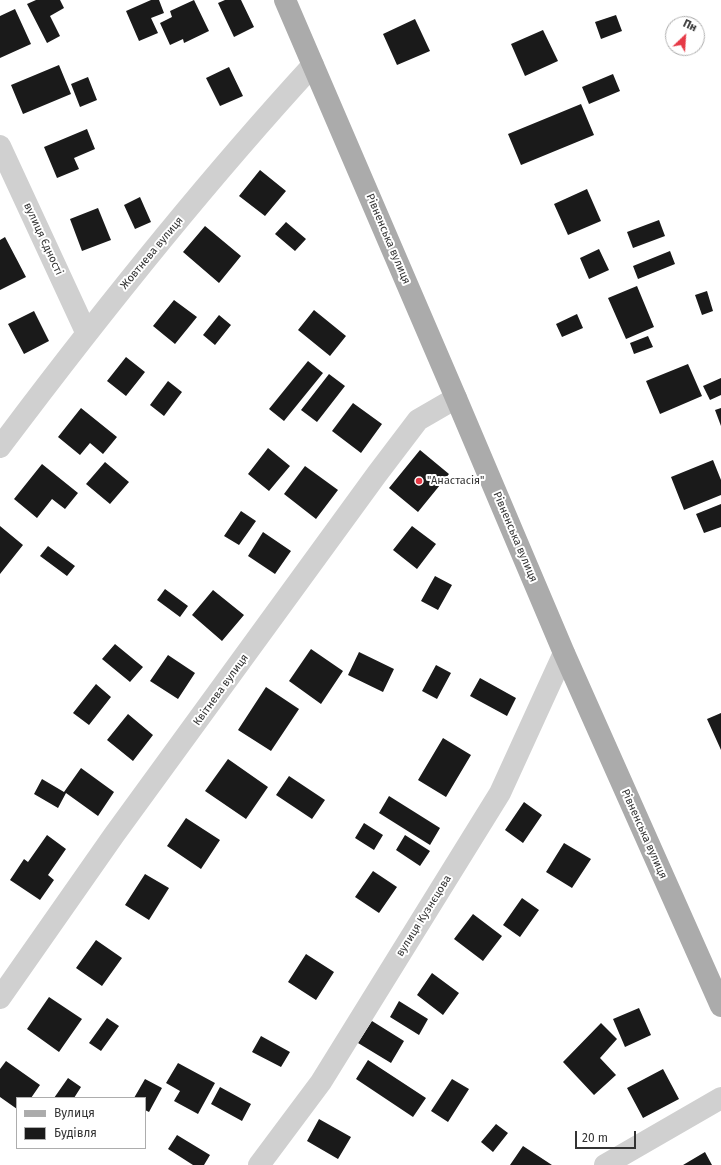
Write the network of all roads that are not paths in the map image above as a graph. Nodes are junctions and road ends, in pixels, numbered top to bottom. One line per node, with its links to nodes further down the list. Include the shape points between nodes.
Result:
1 (285, 0): 2 (main road, Рівненська вулиця)
2 (313, 65): 4 (street, Жовтнева вулиця, via 268,114); 5 (main road, Рівненська вулиця)
3 (0, 146): 4 (street, вулиця Єдності)
4 (86, 332): 6 (street, Жовтнева вулиця)
5 (456, 398): 7 (main road, Рівненська вулиця); 8 (street, Квітнева вулиця, via 418,420 114,835)
6 (0, 447)
7 (564, 653): 9 (main road, Рівненська вулиця); 11 (street, вулиця Кузнєцова, via 500,793 321,1082)
8 (0, 998)
9 (721, 1006)
10 (721, 1098): 12 (street)
11 (259, 1165)
12 (605, 1165)

